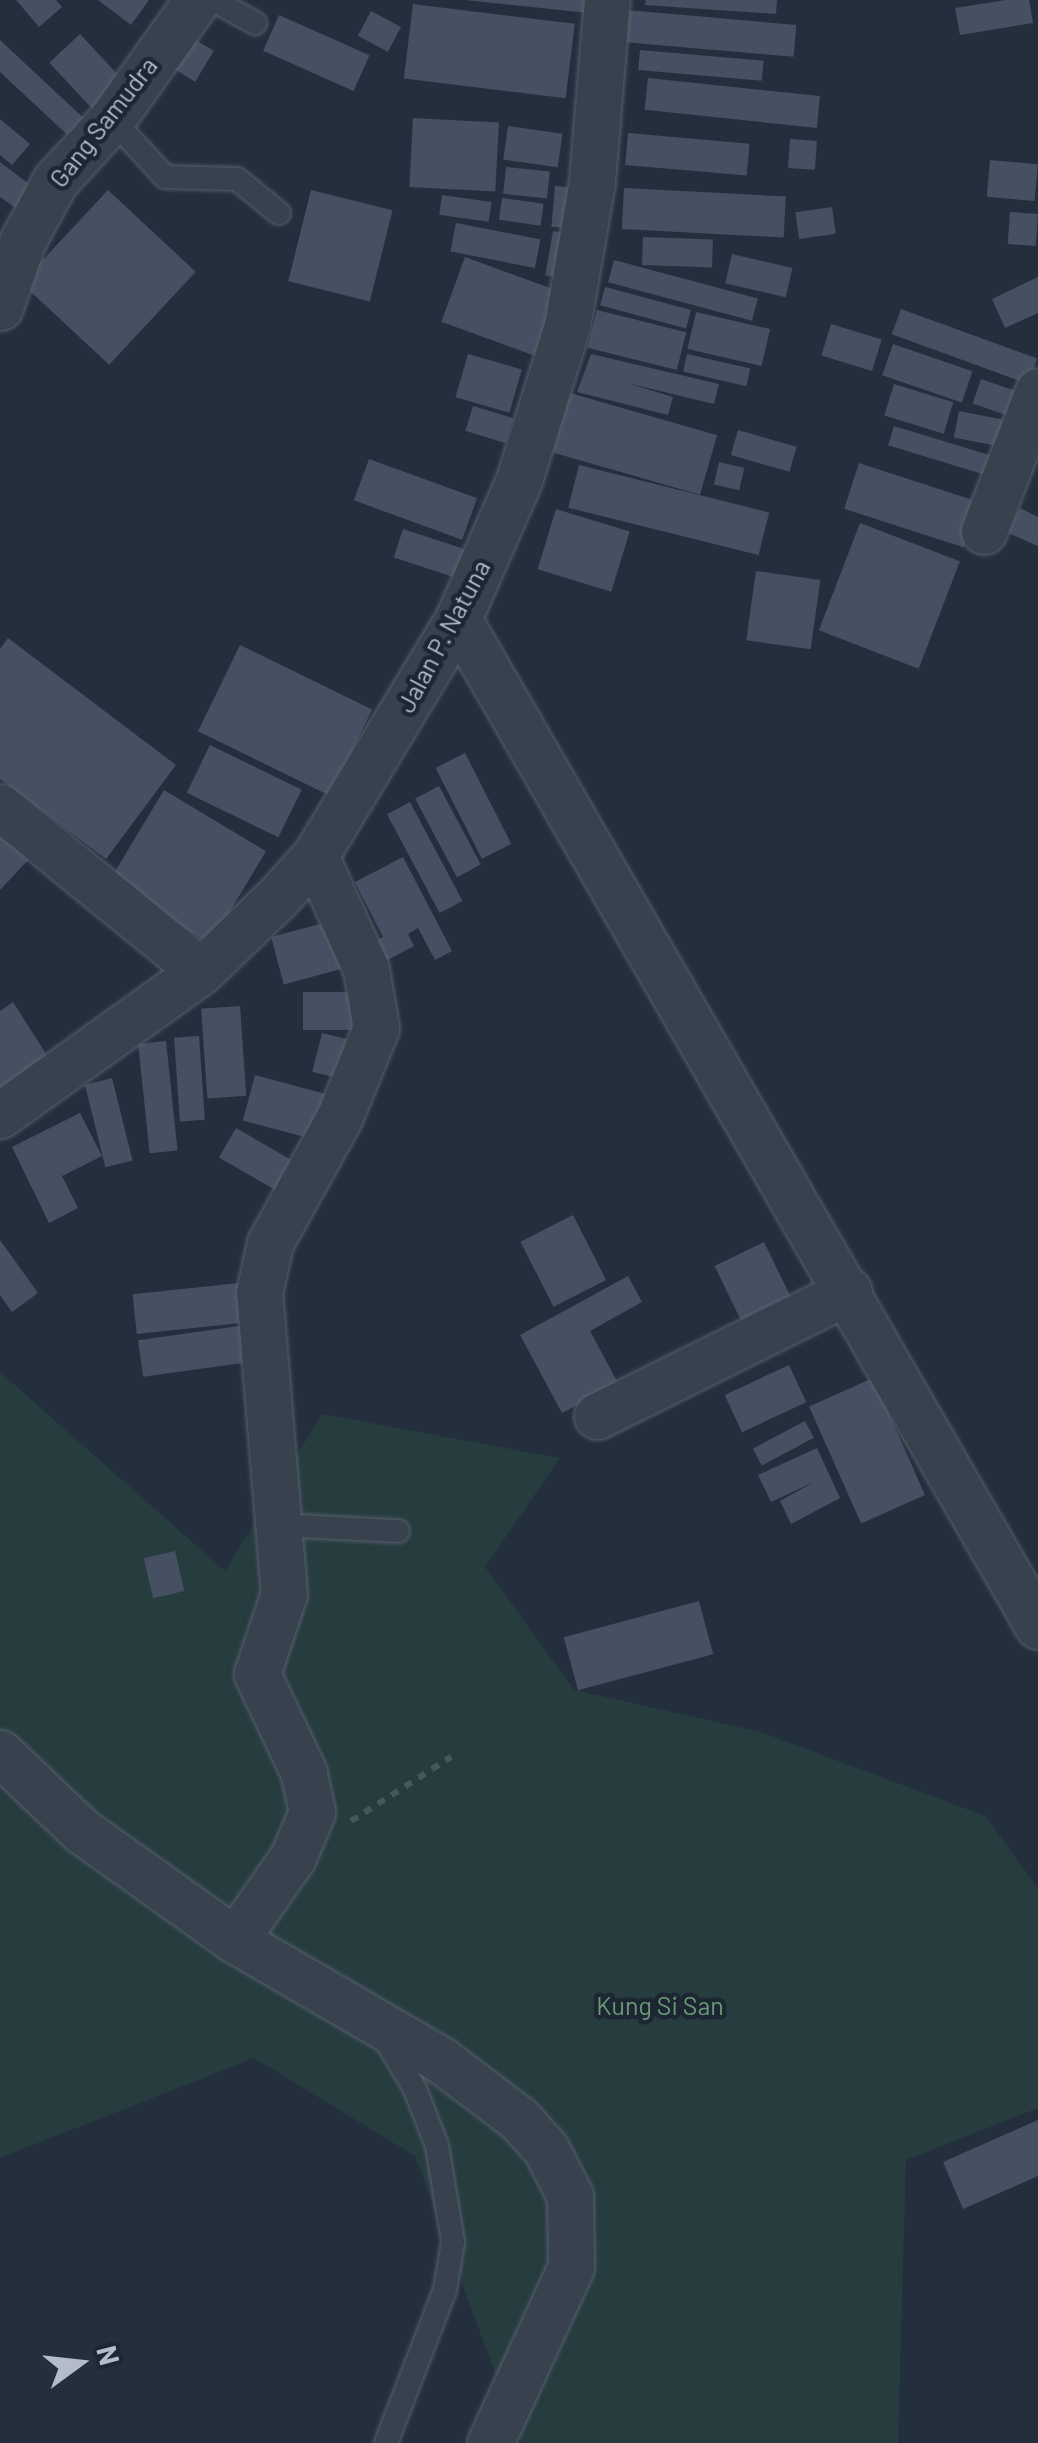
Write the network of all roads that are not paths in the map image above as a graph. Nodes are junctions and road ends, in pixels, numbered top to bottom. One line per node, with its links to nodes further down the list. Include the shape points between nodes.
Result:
1 (196, 0): 5 (street, Gang Samudra)
2 (213, 0): 4 (lane)
3 (608, 0): 10 (street, Jalan P. Natuna, via 592,181 567,326 519,480)
4 (255, 23)
5 (112, 119): 6 (lane, via 165,178 237,179); 7 (street, Gang Samudra, via 56,180 23,240)
6 (280, 213)
7 (0, 308)
8 (1038, 391): 9 (street)
9 (984, 531)
10 (458, 619): 12 (street, Jalan P. Natuna); 15 (street)
11 (0, 807): 13 (street)
12 (315, 856): 13 (street, Jalan P. Natuna); 17 (street, via 366,970 376,1028 340,1116 262,1265)
13 (201, 971): 14 (street, Jalan P. Natuna)
14 (0, 1115)
15 (849, 1291): 16 (street); 19 (street)
16 (597, 1416)
17 (278, 1525): 18 (lane); 21 (street, via 284,1594 258,1674 311,1794 312,1812 292,1857)
18 (398, 1531)
19 (1038, 1626)
20 (0, 1753): 21 (street, via 82,1830)
21 (235, 1940): 22 (street)
22 (376, 2022): 23 (lane, via 415,2089 436,2146 454,2242 444,2290); 24 (street, via 520,2119 546,2149 570,2196 571,2267)
23 (386, 2443)
24 (490, 2443)

